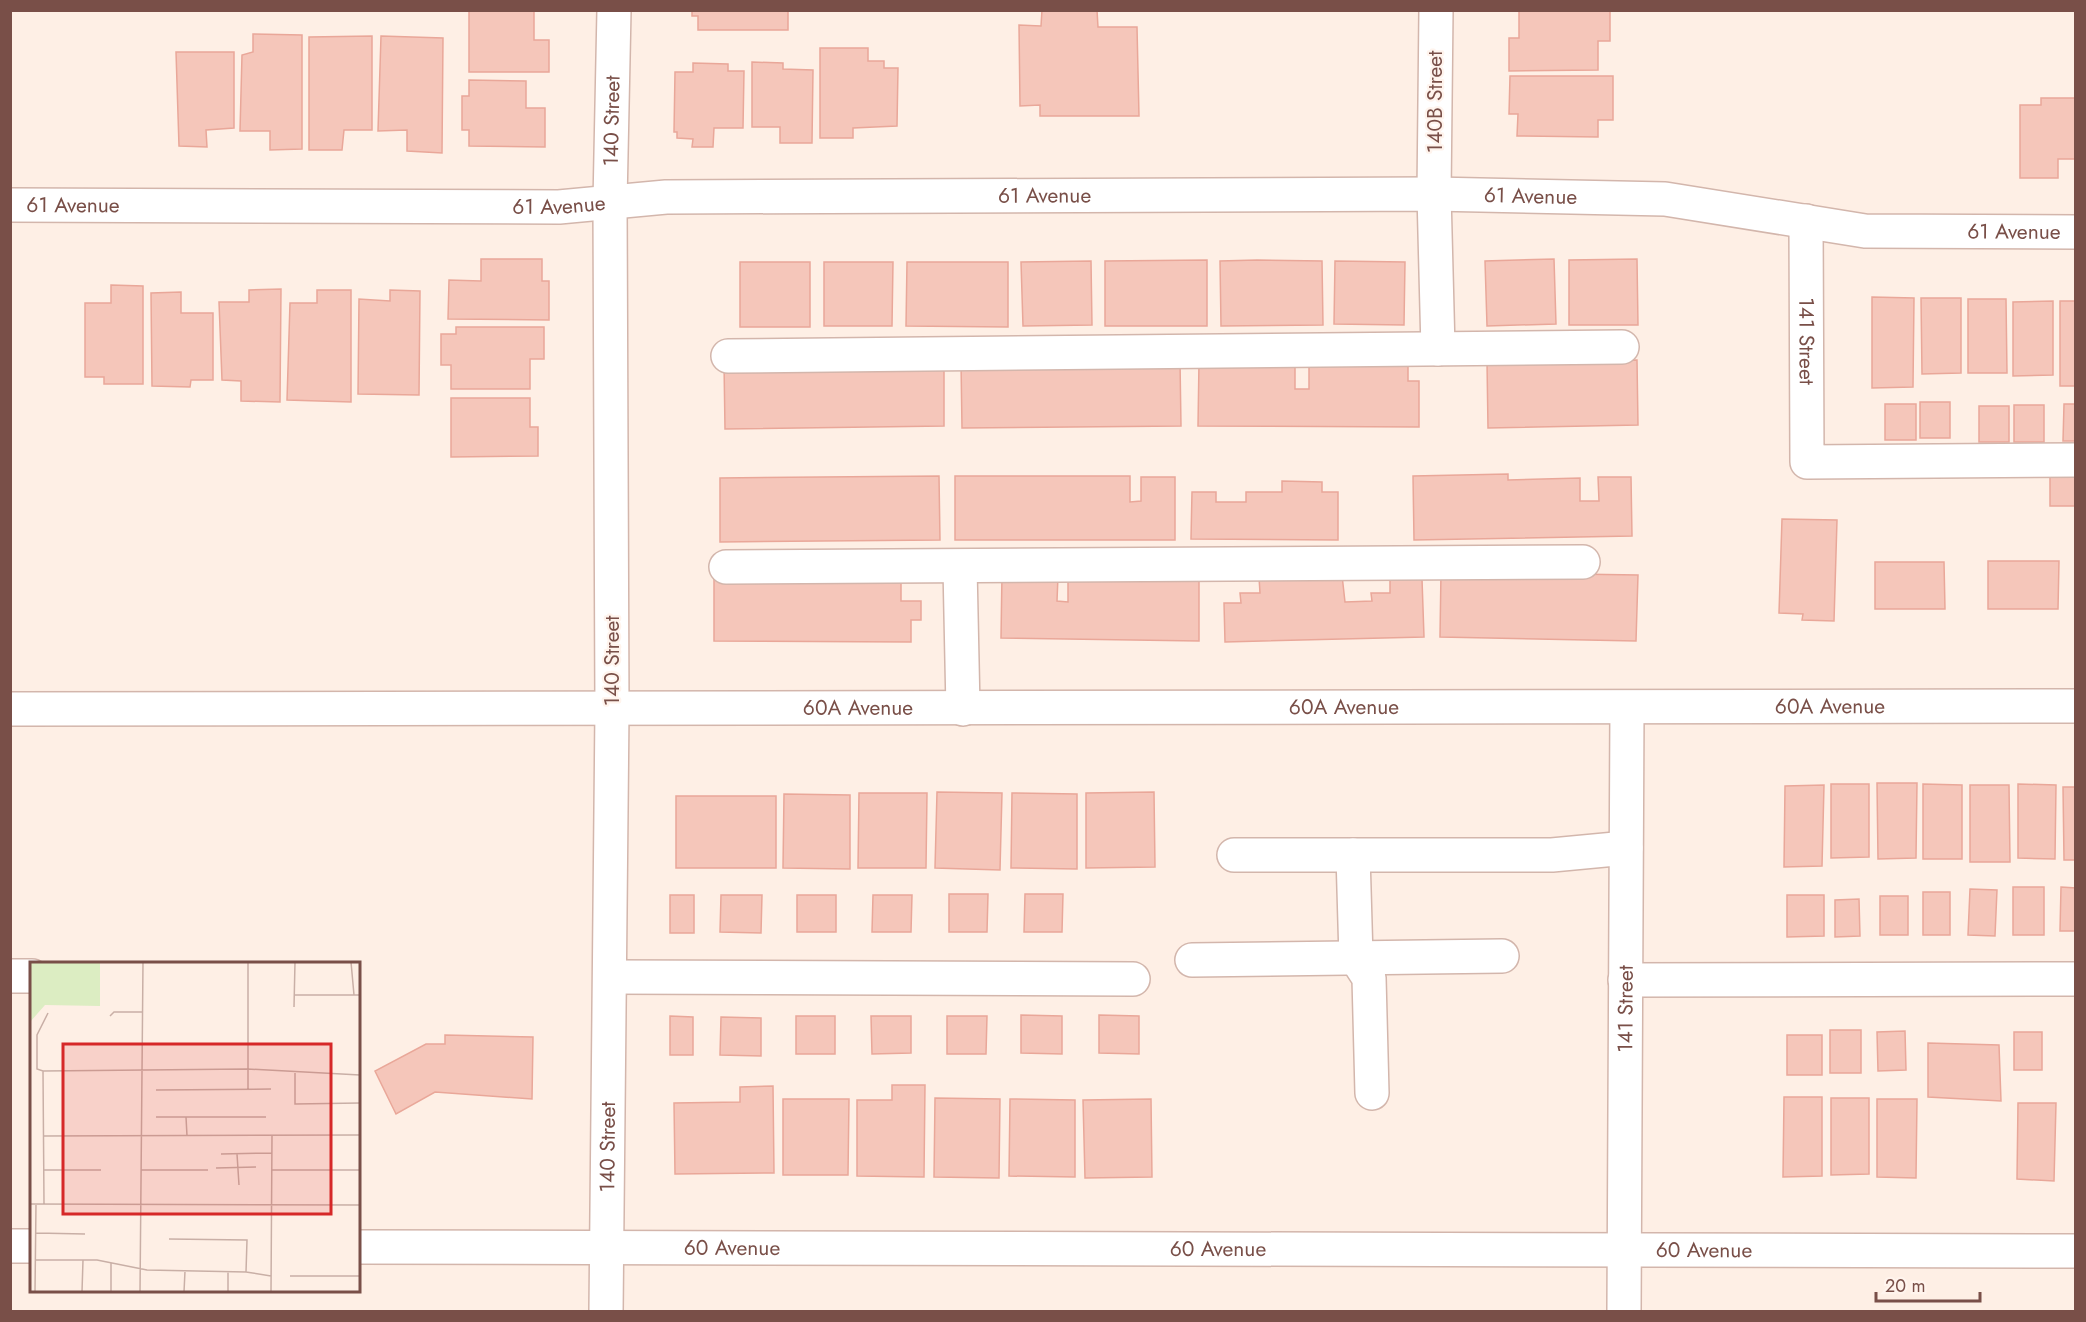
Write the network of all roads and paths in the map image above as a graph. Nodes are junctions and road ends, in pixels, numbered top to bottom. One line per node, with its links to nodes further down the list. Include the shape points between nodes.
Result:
1 (614, 10): 4 (street, 140 Street)
2 (1436, 10): 3 (street, 140B Street)
3 (1434, 194): 4 (street, 61 Avenue, via 666,196); 6 (street, 61 Avenue, via 1665,199); 9 (street, 140B Street)
4 (610, 202): 5 (street, 61 Avenue, via 559,207); 18 (street, 140 Street)
5 (10, 205)
6 (1806, 220): 7 (street, 61 Avenue, via 1865,231); 11 (street, 141 Street, via 1807,462)
7 (2076, 232)
8 (1622, 348): 9 (street)
9 (1438, 349): 10 (street)
10 (728, 356)
11 (2076, 460)
12 (1583, 562): 14 (street)
13 (726, 567): 14 (street)
14 (960, 567): 19 (street)
15 (2076, 706): 16 (street, 60A Avenue)
16 (1627, 708): 19 (street, 60A Avenue); 20 (street, 141 Street)
17 (10, 709): 18 (street, 60A Avenue)
18 (612, 710): 19 (street, 60A Avenue); 28 (street, 140 Street)
19 (963, 710)
20 (1626, 848): 22 (street, via 1552,855); 31 (street, 141 Street)
21 (1234, 855): 22 (street)
22 (1353, 855): 24 (street)
23 (1502, 956): 24 (street)
24 (1356, 958): 25 (street); 32 (street, via 1369,978)
25 (1192, 960)
26 (10, 976): 27 (street)
27 (30, 976)
28 (610, 977): 29 (street); 36 (street, 140 Street)
29 (1132, 979)
30 (2076, 979): 31 (street)
31 (1625, 980): 37 (street, 141 Street)
32 (1372, 1093)
33 (10, 1246): 34 (street)
34 (30, 1246)
35 (360, 1247): 36 (street, 60 Avenue)
36 (607, 1248): 37 (street, 60 Avenue); 39 (street, 140 Street)
37 (1624, 1250): 38 (street, 60 Avenue); 40 (street, 141 Street)
38 (2076, 1251)
39 (606, 1311)
40 (1624, 1311)

